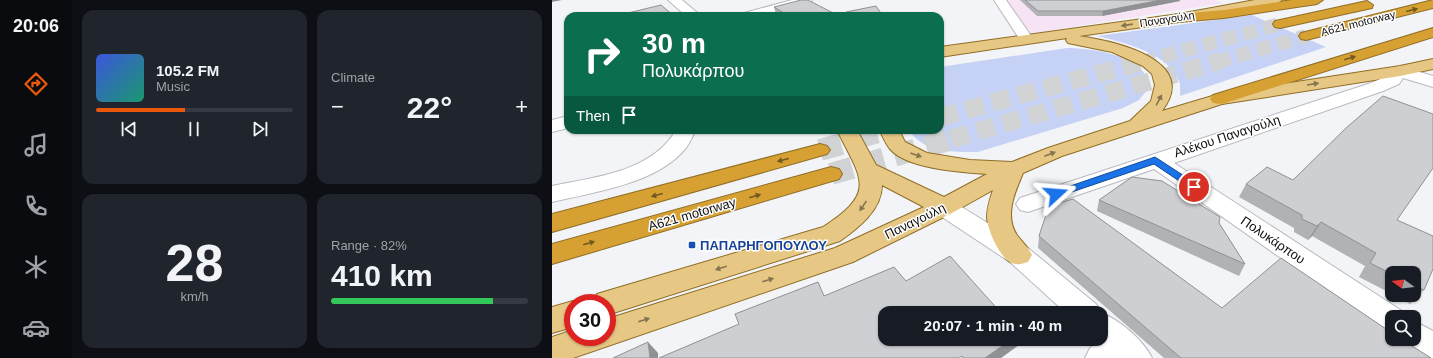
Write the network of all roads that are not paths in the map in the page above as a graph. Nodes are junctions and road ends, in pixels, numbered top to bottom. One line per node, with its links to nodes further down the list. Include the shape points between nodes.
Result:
1 (674, 0): 8 (street)
2 (806, 0): 9 (street)
3 (1000, 0): 14 (street)
4 (1276, 0): 10 (main road, Παναγούλη)
5 (1317, 0): 10 (highway)
6 (1377, 3): 11 (highway, A621 motorway)
7 (1433, 4): 13 (highway, A621 motorway, one-way to 7)
8 (689, 12)
9 (763, 12)
10 (1179, 18): 14 (main road, Παναγούλη, one-way to 14)
11 (1280, 24)
12 (1433, 32): 19 (highway, one-way to 12)
13 (1306, 36)
14 (1027, 40): 15 (main road, Παναγούλη); 22 (main road, one-way to 14, via 1162,98 1162,78 1147,61 1123,50 1090,42)
15 (944, 51)
16 (1433, 64): 17 (main road)
17 (1400, 71): 18 (street); 19 (main road, Παναγούλη, one-way to 17); 27 (street, Αλέκου Παναγούλη, via 1393,80 1377,87)
18 (1433, 82)
19 (1219, 99): 22 (main road, Παναγούλη)
20 (564, 123): 21 (street)
21 (552, 126)
22 (1133, 128): 28 (main road, Παναγούλη, one-way to 22, via 1055,152)
23 (685, 134): 31 (street, via 673,150 645,169)
24 (849, 134): 29 (main road)
25 (891, 134): 28 (main road, one-way to 28, via 897,145 916,155 957,165)
26 (820, 150): 34 (highway, A621 motorway, one-way to 34)
27 (1155, 160): 32 (street, Αλέκου Παναγούλη); 39 (street, Πολυκάρπου)
28 (1014, 169): 33 (main road, Παναγούλη); 36 (main road, via 1003,196 1000,218 1005,238)
29 (867, 170): 33 (main road); 37 (main road, one-way to 37, via 871,181 870,194 865,204 857,214 831,234)
30 (831, 174): 35 (highway, A621 motorway, one-way to 30)
31 (552, 194)
32 (1028, 204)
33 (944, 207): 36 (street); 42 (main road, Παναγούλη, one-way to 33, via 844,255)
34 (552, 223)
35 (552, 254)
36 (1019, 255): 38 (street)
37 (616, 300)
38 (1078, 306)
39 (1385, 315)
40 (564, 317): 41 (main road)
41 (552, 320)
42 (616, 330)
43 (1421, 340): 45 (street)
44 (567, 346): 46 (main road)
45 (1433, 348)
46 (552, 351)

